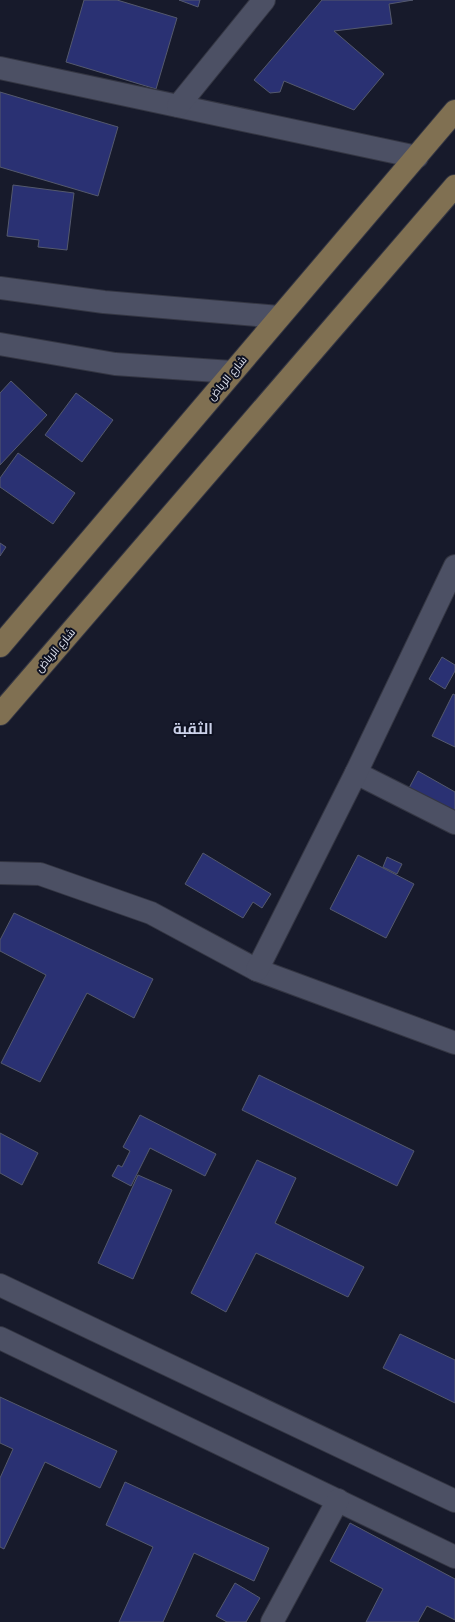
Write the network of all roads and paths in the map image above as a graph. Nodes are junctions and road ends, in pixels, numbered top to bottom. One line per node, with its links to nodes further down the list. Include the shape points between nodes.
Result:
1 (264, 0): 3 (street)
2 (0, 68): 3 (street)
3 (178, 106): 5 (street)
4 (455, 111): 5 (main road, شارع الرياض)
5 (417, 157): 8 (main road, شارع الرياض)
6 (455, 186): 13 (main road, شارع الرياض)
7 (0, 288): 8 (street, via 104,302)
8 (279, 317): 10 (main road, شارع الرياض)
9 (0, 344): 10 (street, via 115,364)
10 (232, 372): 12 (main road, شارع الرياض)
11 (455, 566): 14 (street)
12 (0, 646)
13 (0, 714)
14 (356, 773): 15 (street); 17 (street)
15 (455, 823)
16 (0, 873): 17 (street, via 40,874 151,913)
17 (257, 970): 18 (street)
18 (455, 1043)
19 (0, 1285): 22 (street)
20 (0, 1338): 21 (street)
21 (338, 1500): 23 (street); 24 (street)
22 (455, 1501)
23 (455, 1557)
24 (272, 1622)

